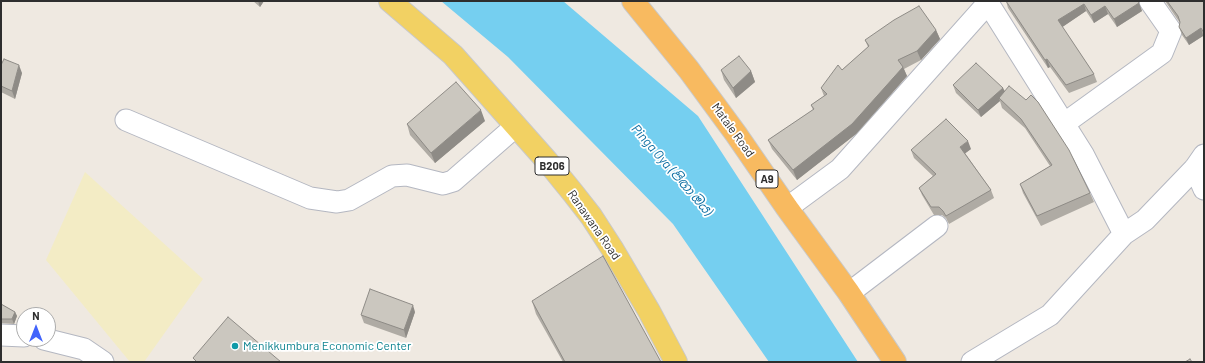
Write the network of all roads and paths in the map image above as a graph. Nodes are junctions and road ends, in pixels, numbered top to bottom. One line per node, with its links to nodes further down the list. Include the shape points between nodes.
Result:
1 (390, 1): 7 (main road, Ranawana Road / B206, via 454,55)
2 (632, 1): 10 (highway, Matale Road / A9, via 689,70)
3 (1150, 1): 6 (street, via 1171,31 1162,53)
4 (988, 2): 6 (street); 10 (street, via 840,169)
5 (126, 120): 7 (street, via 310,198 337,202 349,200 392,176 407,175 443,184 452,180)
6 (1064, 123): 12 (street)
7 (516, 126): 18 (main road, Ranawana Road / B206, via 547,161 613,250)
8 (1199, 162): 9 (street); 12 (street, via 1145,220)
9 (1204, 189)
10 (787, 208): 13 (highway, Matale Road / A9)
11 (937, 226): 13 (street)
12 (1124, 234): 20 (street, via 1050,314)
13 (849, 293): 19 (highway, Matale Road / A9)
14 (1, 335): 15 (street)
15 (16, 336)
16 (56, 342): 17 (street, via 84,349)
17 (103, 362)
18 (676, 362)
19 (896, 362)
20 (972, 362)

